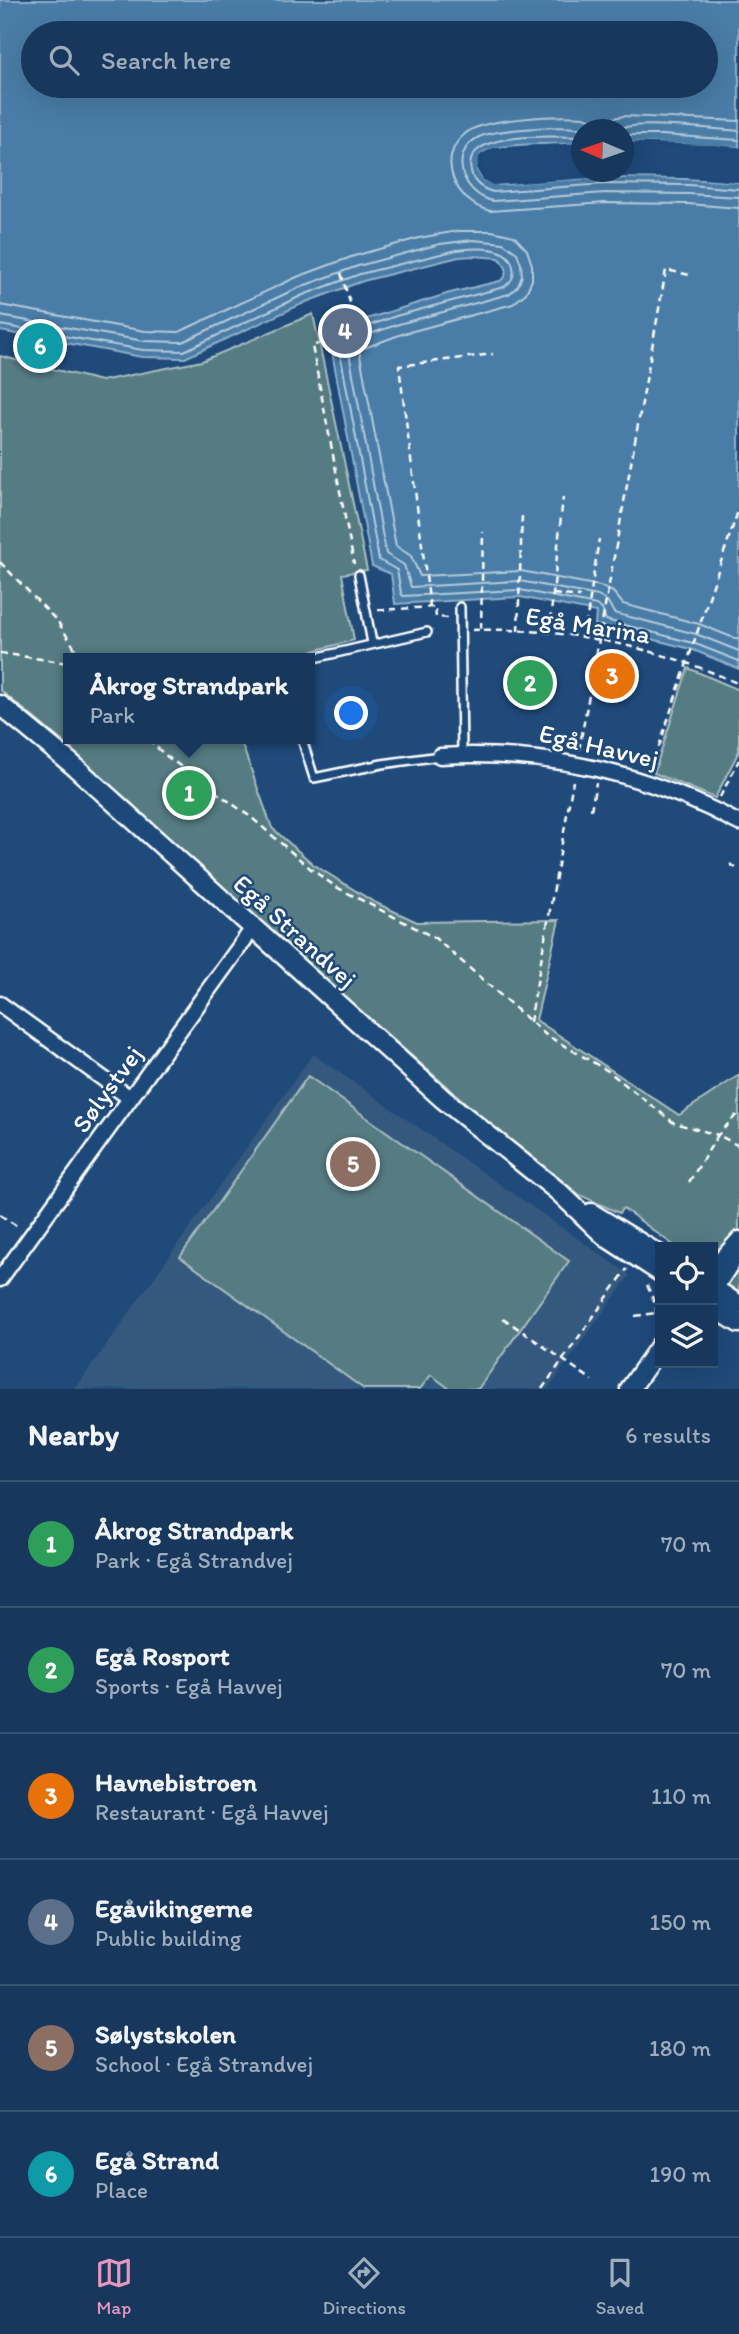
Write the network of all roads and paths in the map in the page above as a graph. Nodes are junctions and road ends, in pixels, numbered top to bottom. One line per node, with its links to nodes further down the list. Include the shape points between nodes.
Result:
1 (341, 273): 3 (path)
2 (690, 275): 27 (path, via 666,270)
3 (354, 316)
4 (333, 339): 14 (path, via 312,346 351,556)
5 (493, 354): 17 (path, via 399,366)
6 (563, 497): 15 (path)
7 (739, 508): 33 (path)
8 (522, 515): 23 (path)
9 (483, 532): 21 (path)
10 (599, 539): 26 (path)
11 (0, 562): 12 (path)
12 (5, 567): 13 (path); 30 (path, via 58,622)
13 (0, 573)
14 (359, 575): 19 (lane)
15 (553, 594): 16 (path); 25 (path)
16 (580, 597)
17 (430, 607): 19 (path); 20 (path, via 435,607 436,617)
18 (460, 607): 20 (lane)
19 (366, 610): 28 (lane)
20 (460, 618): 22 (lane)
21 (481, 629): 22 (path, Egå Marina); 23 (path, Egå Marina)
22 (460, 630): 38 (lane)
23 (518, 631): 25 (path, Egå Marina)
24 (427, 632): 28 (lane)
25 (549, 633): 26 (path, Egå Marina)
26 (583, 638): 27 (path, Egå Marina)
27 (599, 640): 33 (path, Egå Marina); 41 (path)
28 (372, 643): 31 (lane)
29 (0, 653): 32 (path)
30 (78, 653)
31 (315, 658)
32 (63, 662)
33 (687, 663): 34 (path, Egå Marina); 43 (path)
34 (739, 684)
35 (0, 705): 49 (street, Egå Strandvej)
36 (153, 744): 51 (path, via 336,887 435,938)
37 (304, 744): 39 (lane, via 314,778)
38 (462, 754): 39 (street, Egå Havvej); 41 (street, Egå Havvej)
39 (440, 756)
40 (739, 760): 44 (path)
41 (576, 762): 42 (street, Egå Havvej); 51 (path)
42 (599, 768): 43 (street, Egå Havvej); 45 (path)
43 (647, 781): 44 (street, Egå Havvej)
44 (714, 809): 46 (street, Egå Havvej)
45 (591, 810)
46 (739, 823)
47 (730, 864): 48 (path)
48 (739, 870)
49 (253, 928): 52 (street, Sølystvej); 57 (street, Egå Strandvej, via 443,1099)
50 (0, 1004): 52 (street)
51 (530, 1022): 54 (path, via 608,1071 674,1123)
52 (130, 1098): 59 (street, Sølystvej)
53 (739, 1112): 54 (path)
54 (718, 1135): 55 (path); 56 (path)
55 (739, 1146)
56 (689, 1182)
57 (559, 1192): 61 (street, Egå Strandvej); 63 (street, Egå Strandvej)
58 (0, 1215): 59 (path)
59 (31, 1236): 69 (street, Sølystvej)
60 (739, 1239): 64 (street)
61 (655, 1252)
62 (739, 1252): 70 (street)
63 (629, 1259): 65 (street, Egå Strandvej); 66 (path); 68 (street); 80 (path)
64 (718, 1262)
65 (655, 1270)
66 (635, 1272)
67 (642, 1278): 72 (path)
68 (655, 1278)
69 (0, 1279)
70 (718, 1286)
71 (718, 1296): 74 (street)
72 (655, 1300)
73 (718, 1300): 78 (street)
74 (739, 1305)
75 (655, 1313): 76 (path)
76 (635, 1316)
77 (503, 1318): 80 (path)
78 (739, 1323)
79 (655, 1353): 84 (street)
80 (564, 1358): 82 (path); 83 (path)
81 (660, 1368): 85 (street)
82 (592, 1380)
83 (542, 1389)
84 (630, 1389)
85 (645, 1389)

